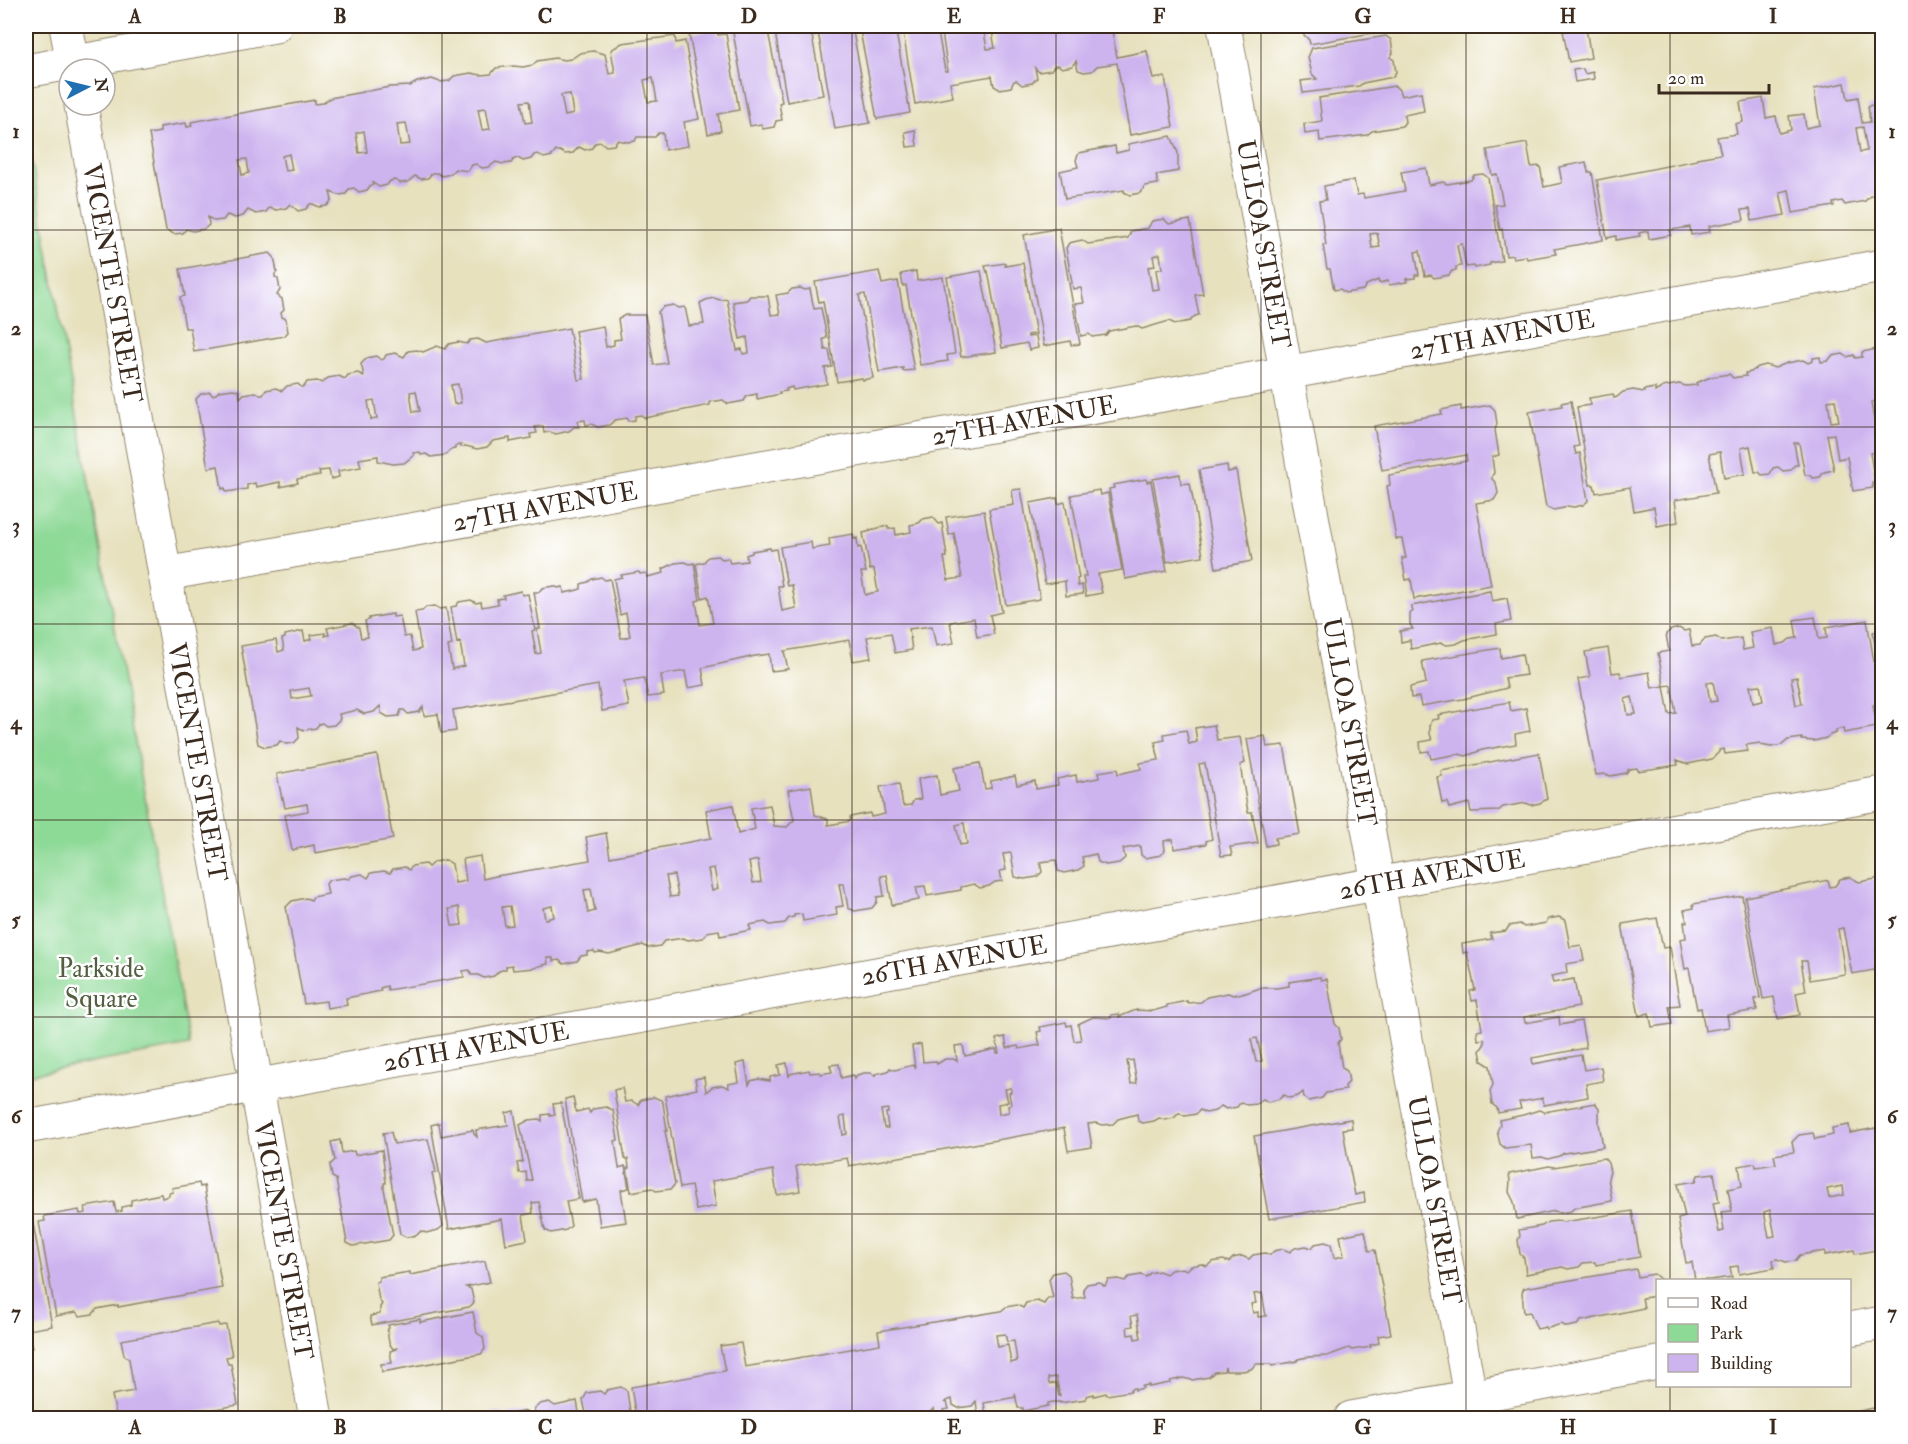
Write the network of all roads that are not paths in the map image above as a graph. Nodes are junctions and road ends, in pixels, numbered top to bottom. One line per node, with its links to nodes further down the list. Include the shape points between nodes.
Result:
1 (66, 26): 4 (street)
2 (275, 26): 5 (street)
3 (1224, 26): 10 (street, ULLOA STREET)
4 (72, 57)
5 (115, 57)
6 (57, 67): 7 (street)
7 (26, 71)
8 (83, 117): 11 (street, VICENTE STREET)
9 (1882, 266): 10 (street, 27TH AVENUE)
10 (1287, 373): 11 (street, 27TH AVENUE); 13 (street, ULLOA STREET)
11 (165, 574): 14 (street, VICENTE STREET)
12 (1882, 793): 13 (street, 26TH AVENUE)
13 (1378, 884): 14 (street, 26TH AVENUE); 19 (street, ULLOA STREET)
14 (256, 1086): 15 (street, 26TH AVENUE); 20 (street, VICENTE STREET)
15 (26, 1127)
16 (1882, 1323): 17 (street)
17 (1851, 1329)
18 (1656, 1363): 19 (street)
19 (1472, 1408): 21 (street)
20 (316, 1419)
21 (1351, 1419)

